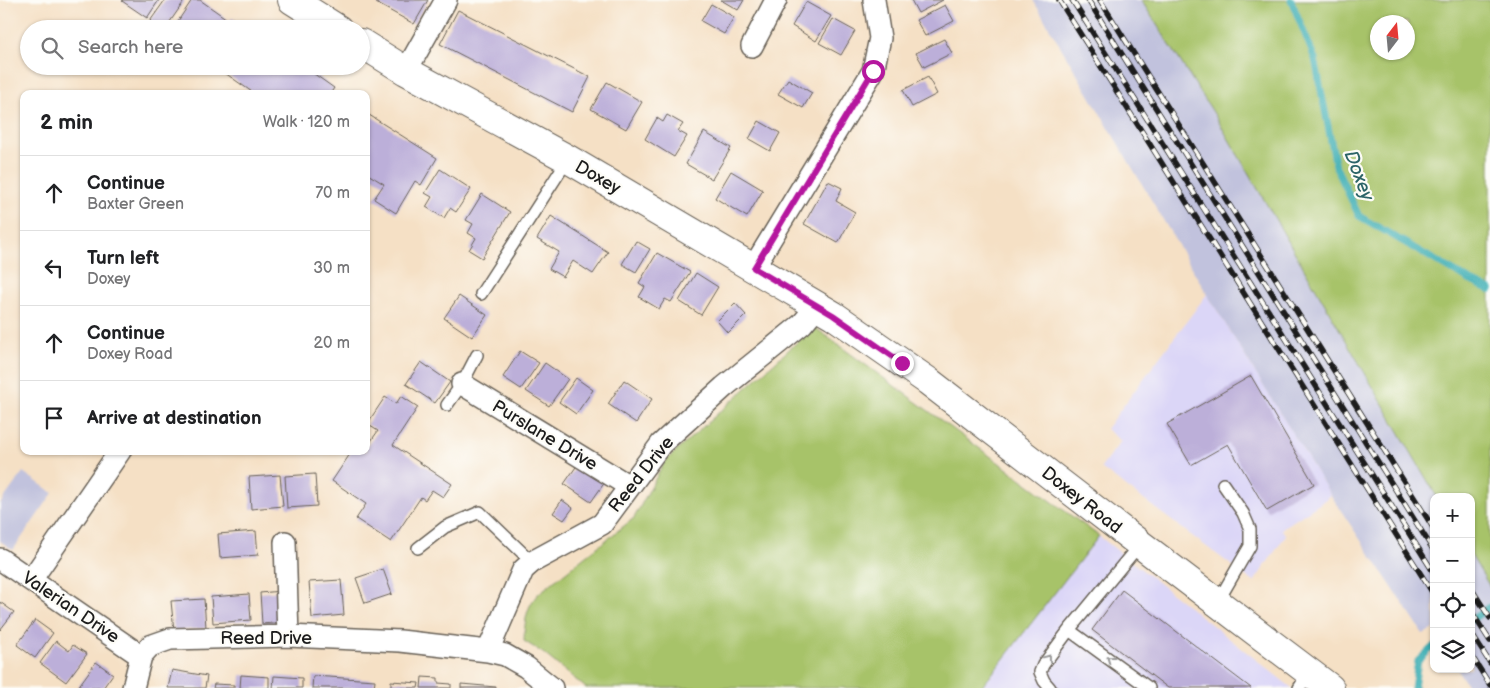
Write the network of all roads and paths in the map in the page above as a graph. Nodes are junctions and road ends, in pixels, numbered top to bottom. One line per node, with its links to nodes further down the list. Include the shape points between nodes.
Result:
1 (292, 0): 5 (street)
2 (446, 0): 8 (street)
3 (776, 0): 6 (street)
4 (874, 0): 10 (street, via 880,38 873,71)
5 (324, 20)
6 (752, 46)
7 (370, 49): 8 (street, Doxey)
8 (406, 71): 9 (street, Doxey)
9 (568, 160): 10 (street, Doxey); 11 (lane)
10 (754, 268): 12 (street, Doxey)
11 (481, 294)
12 (825, 310): 18 (street, Reed Drive, via 802,324 724,387 661,444); 20 (street, Doxey Road, via 928,381)
13 (476, 355): 14 (lane)
14 (462, 384): 15 (lane); 18 (street, Purslane Drive)
15 (447, 405)
16 (117, 455): 24 (street)
17 (1223, 484): 25 (lane, via 1250,529 1250,546)
18 (629, 486): 23 (street, Reed Drive, via 602,524)
19 (285, 542): 27 (street)
20 (1140, 544): 25 (street, Doxey Road); 26 (lane)
21 (418, 548): 23 (lane, via 446,527 480,512)
22 (0, 559): 24 (street, Valerian Drive)
23 (532, 562): 28 (street, Reed Drive, via 516,583)
24 (31, 580): 29 (street, Valerian Drive)
25 (1218, 603): 30 (street, Doxey Road)
26 (1070, 630): 33 (lane, one-way to 26, via 1040,672); 34 (lane, one-way to 26)
27 (288, 636): 28 (street, Reed Drive, via 400,641); 29 (street, Reed Drive, via 170,639 150,646)
28 (488, 651): 32 (street, Reed Drive, via 505,655 526,667)
29 (141, 656): 31 (street)
30 (1313, 683)
31 (133, 688)
32 (552, 688)
33 (1050, 688)
34 (1149, 688)

